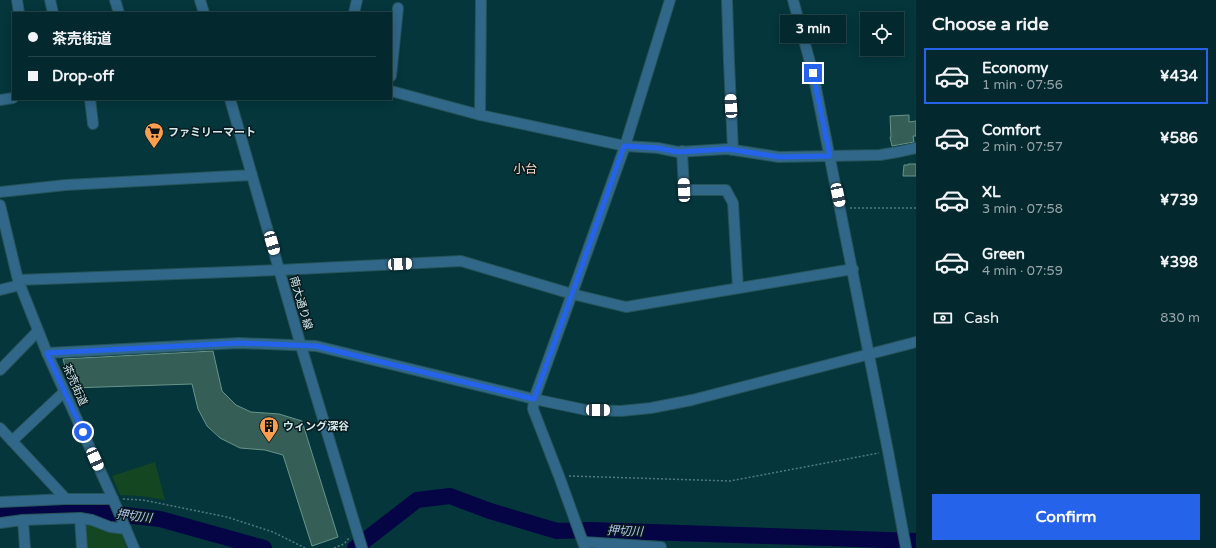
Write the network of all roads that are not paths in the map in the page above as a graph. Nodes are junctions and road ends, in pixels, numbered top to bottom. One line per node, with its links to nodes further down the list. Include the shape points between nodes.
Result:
1 (16, 0): 11 (street)
2 (50, 0): 12 (street)
3 (115, 0): 13 (street)
4 (200, 0): 14 (street)
5 (357, 0): 15 (street)
6 (481, 0): 22 (street)
7 (670, 0): 24 (street)
8 (727, 0): 26 (street)
9 (793, 0): 28 (street, via 813,73)
10 (398, 8): 16 (street)
11 (19, 12)
12 (53, 12)
13 (119, 12)
14 (204, 12)
15 (354, 12)
16 (392, 66)
17 (392, 91): 22 (street)
18 (12, 98): 19 (street)
19 (0, 100)
20 (90, 100): 23 (street)
21 (230, 100): 29 (street, 南大通り線)
22 (480, 115): 24 (street)
23 (93, 124)
24 (624, 146): 27 (street); 38 (street)
25 (916, 148): 28 (street, via 880,155)
26 (733, 150): 27 (street); 28 (street, via 779,157)
27 (682, 151): 36 (street, via 684,190 726,190 733,202)
28 (830, 156): 33 (street)
29 (252, 175): 30 (street, via 66,185); 34 (street, 南大通り線)
30 (0, 192)
31 (0, 205): 32 (street, 茶売街道)
32 (4, 231): 35 (street, 茶売街道)
33 (852, 269): 36 (street); 43 (street)
34 (279, 270): 35 (street); 38 (street, via 461,262); 41 (street, 南大通り線)
35 (19, 283): 37 (street); 39 (street, 茶売街道)
36 (738, 288): 38 (street, via 626,307)
37 (0, 290)
38 (572, 294): 46 (street)
39 (38, 331): 42 (street, 茶売街道); 44 (street)
40 (916, 342): 43 (street)
41 (301, 346): 42 (street, via 239,343); 46 (street, via 316,346); 61 (street, 南大通り線)
42 (47, 353): 45 (street, 茶売街道)
43 (869, 354): 46 (street, via 692,400 651,408 621,411 586,410); 62 (street)
44 (1, 367)
45 (64, 392): 48 (street); 51 (street, 茶売街道)
46 (534, 399): 56 (street, via 533,409)
47 (0, 428): 48 (street)
48 (12, 441): 49 (street)
49 (66, 499): 50 (street); 51 (street)
50 (1, 500)
51 (114, 502): 55 (street, 茶売街道)
52 (80, 518): 53 (street); 55 (street, via 110,527); 59 (street)
53 (23, 520): 54 (street); 58 (street)
54 (0, 522)
55 (125, 526): 60 (street, 茶売街道)
56 (583, 542): 57 (street)
57 (661, 546)
58 (25, 548)
59 (82, 548)
60 (134, 548)
61 (362, 548)
62 (906, 548)

